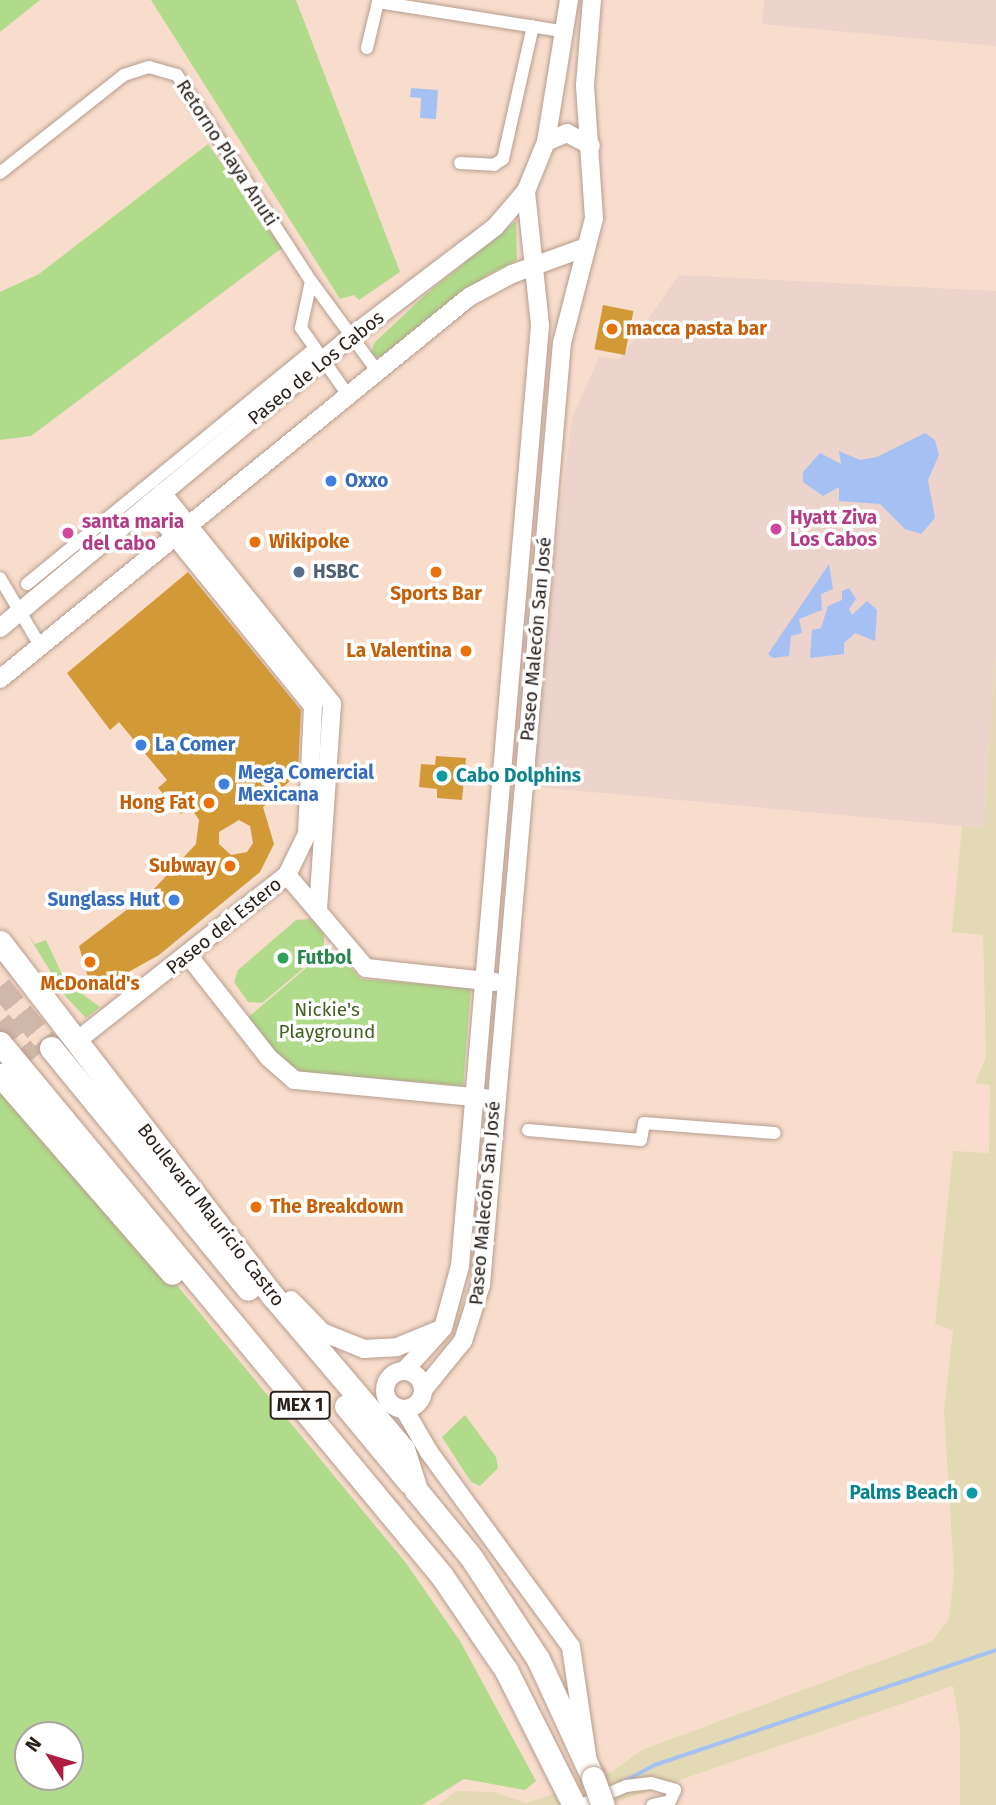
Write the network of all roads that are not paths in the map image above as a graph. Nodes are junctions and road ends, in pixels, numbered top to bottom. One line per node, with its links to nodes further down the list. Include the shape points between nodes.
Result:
1 (569, 0): 5 (street)
2 (592, 0): 8 (street, Paseo Malecón San José, via 584,85)
3 (412, 3): 4 (street); 6 (street, via 376,3)
4 (533, 26): 5 (street); 9 (street, via 503,159 494,165)
5 (567, 32): 7 (street, Paseo de Los Cabos)
6 (367, 48)
7 (546, 142): 8 (street, via 567,133); 11 (street, Paseo de Los Cabos)
8 (591, 146): 12 (street, Paseo Malecón San José, via 596,197)
9 (460, 163)
10 (0, 173): 14 (street, Retorno Playa Anuti, via 124,75 149,67 169,71 184,82)
11 (526, 191): 13 (street, Paseo Malecón San José); 15 (street, Paseo de Los Cabos, via 480,243)
12 (586, 247): 13 (street); 29 (street, Paseo Malecón San José, via 562,343)
13 (536, 264): 17 (street, via 469,297); 28 (street, Paseo Malecón San José, via 538,363)
14 (311, 281): 15 (street, Retorno Playa Anuti); 16 (street, via 301,328)
15 (352, 337): 16 (street, Paseo de Los Cabos); 17 (street, Retorno Playa Anuti)
16 (318, 355): 18 (street); 19 (street, Paseo de Los Cabos); 22 (street)
17 (377, 371): 18 (street)
18 (348, 396): 20 (street)
19 (155, 498): 20 (street, Paseo del Estero); 23 (street, Paseo de Los Cabos)
20 (182, 532): 25 (street, Paseo del Estero); 26 (street)
21 (0, 578): 23 (street)
22 (27, 584)
23 (20, 613): 24 (street, Paseo de Los Cabos); 26 (street)
24 (0, 628)
25 (273, 640): 30 (street, Paseo del Estero, via 315,714); 31 (street, Paseo del Estero, via 332,704)
26 (40, 647): 27 (street)
27 (0, 679)
28 (504, 755): 29 (street); 37 (street, Paseo Malecón San José)
29 (526, 757): 38 (street, Paseo Malecón San José)
30 (309, 811): 31 (street); 32 (street, Paseo del Estero, via 303,852)
31 (328, 812): 33 (street, Paseo del Estero)
32 (287, 875): 33 (street); 36 (street, Paseo del Estero)
33 (318, 912): 37 (street, via 354,957 373,971)
34 (0, 932): 39 (street)
35 (0, 942): 47 (highway, Boulevard Mauricio Castro / MEX 1)
36 (188, 956): 39 (street, Paseo del Estero); 42 (street, via 269,1058 294,1080)
37 (484, 981): 38 (street); 42 (street, Paseo Malecón San José)
38 (503, 982): 43 (street, Paseo Malecón San José)
39 (83, 1036): 46 (street)
40 (0, 1043): 48 (highway, Boulevard Mauricio Castro / MEX 1)
41 (0, 1075): 48 (highway, via 189,1291)
42 (475, 1097): 43 (street); 49 (street, Paseo Malecón San José, via 457,1286)
43 (495, 1098): 51 (street, Paseo Malecón San José, via 476,1309 463,1341)
44 (528, 1130): 45 (street, via 641,1140 644,1123)
45 (775, 1133)
46 (226, 1218): 47 (highway); 49 (street, via 322,1332 364,1349 397,1348)
47 (272, 1295): 53 (highway, Boulevard Mauricio Castro / MEX 1, via 403,1449)
48 (234, 1325): 54 (highway, Boulevard Mauricio Castro / MEX 1)
49 (443, 1328): 50 (street, Paseo Malecón San José)
50 (404, 1371): 51 (street, via 418,1377); 52 (street, via 391,1377 385,1390 391,1403)
51 (423, 1390): 52 (street, via 417,1403)
52 (404, 1409): 55 (street, via 429,1452 571,1647)
53 (416, 1490): 54 (highway, Boulevard Mauricio Castro, via 42,1054 340,1430); 55 (highway, Boulevard Mauricio Castro / MEX 1, via 471,1556 538,1659)
54 (383, 1504): 56 (highway, Boulevard Mauricio Castro / MEX 1, via 489,1641)
55 (590, 1769): 57 (highway, MEX 1, bridge)
56 (574, 1800): 58 (street, via 651,1783 676,1790 670,1801)
57 (603, 1805)
58 (652, 1805)

